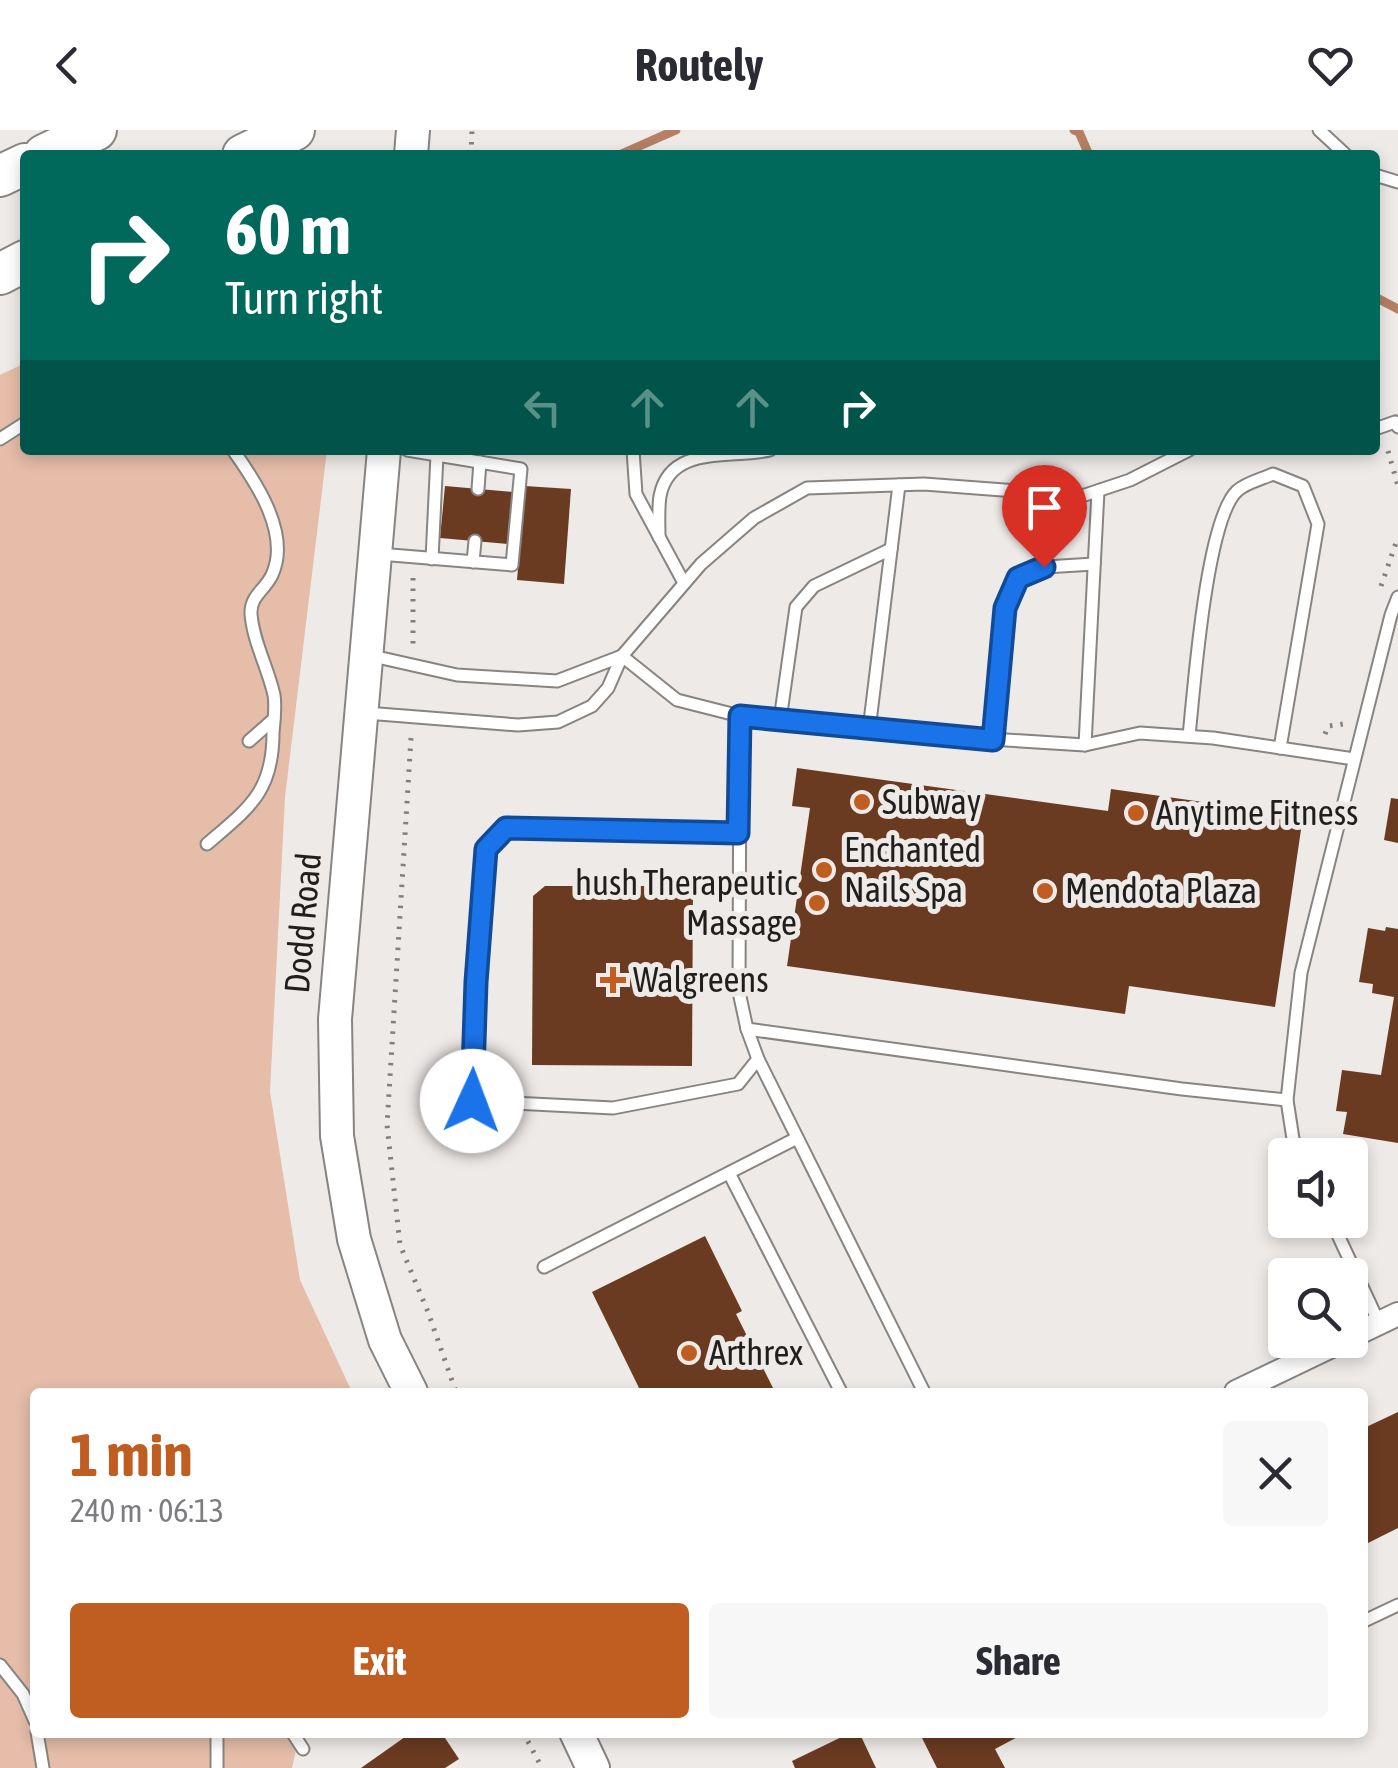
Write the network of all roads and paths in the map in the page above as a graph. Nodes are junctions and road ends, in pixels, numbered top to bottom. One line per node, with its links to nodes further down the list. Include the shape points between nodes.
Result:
1 (96, 130): 4 (highway)
2 (294, 130): 5 (highway)
3 (1319, 130): 6 (lane)
4 (54, 150)
5 (253, 150)
6 (1341, 150)
7 (1388, 451): 16 (path)
8 (236, 455): 35 (lane, via 256,482 277,546 275,569 255,594 251,612 275,698)
9 (384, 455): 22 (main road, Dodd Road)
10 (438, 455): 14 (lane); 24 (lane)
11 (633, 455): 19 (lane, via 636,494)
12 (748, 455): 19 (lane, via 702,456 668,474)
13 (1179, 455): 18 (lane)
14 (480, 462): 17 (lane); 25 (lane, via 521,469 512,566)
15 (900, 484): 18 (lane, via 1082,496); 21 (lane); 27 (lane, via 807,488 754,518)
16 (1398, 486)
17 (478, 489)
18 (1098, 491): 26 (lane)
19 (659, 537): 27 (lane)
20 (475, 541): 25 (lane)
21 (892, 549): 36 (lane, via 814,586 796,606); 37 (lane)
22 (374, 554): 23 (lane); 29 (main road, Dodd Road)
23 (414, 558): 24 (lane); 31 (path)
24 (432, 559): 25 (lane)
25 (474, 562)
26 (1094, 564): 39 (lane, via 1044,567 1018,578 1005,608); 41 (lane)
27 (684, 584): 30 (lane)
28 (1398, 597): 43 (lane)
29 (364, 654): 31 (lane); 32 (main road, Dodd Road)
30 (622, 656): 31 (lane, via 557,681 457,675); 33 (lane, via 677,700); 34 (lane, via 592,706 558,722)
31 (413, 665)
32 (362, 713): 34 (lane); 56 (main road, Dodd Road, via 335,1018 337,1136 354,1239 385,1340)
33 (740, 716): 36 (lane); 44 (lane)
34 (412, 717): 57 (path, via 387,1125 400,1246)
35 (274, 719): 40 (lane); 45 (lane, via 264,788)
36 (780, 720): 37 (lane)
37 (869, 730): 39 (lane)
38 (1189, 736): 41 (lane, via 1140,733); 42 (lane); 42 (lane, via 1221,517 1238,490 1273,474 1303,486 1318,524)
39 (993, 740): 41 (lane)
40 (249, 741)
41 (1085, 746)
42 (1280, 748): 43 (lane)
43 (1354, 759): 48 (lane, via 1301,973)
44 (738, 833): 46 (lane, via 740,992); 47 (lane, via 506,828 486,849 472,1101 613,1108 738,1084)
45 (206, 844)
46 (748, 1029): 47 (lane); 48 (lane)
47 (758, 1059): 49 (lane)
48 (1287, 1100): 50 (lane)
49 (797, 1138): 51 (lane); 59 (lane)
50 (1292, 1138)
51 (730, 1173): 53 (lane); 58 (lane)
52 (1342, 1238): 54 (lane)
53 (544, 1267)
54 (1389, 1319)
55 (1307, 1358): 60 (street)
56 (408, 1388)
57 (455, 1388)
58 (840, 1388)
59 (918, 1388)
60 (1244, 1388)
61 (1398, 1605): 62 (lane)
62 (1368, 1619)
63 (1, 1669): 64 (lane)
64 (30, 1711)
65 (38, 1738): 71 (lane)
66 (218, 1738): 72 (lane)
67 (296, 1738): 70 (lane)
68 (527, 1738): 73 (path)
69 (579, 1738): 74 (main road)
70 (303, 1750)
71 (43, 1768)
72 (217, 1768)
73 (542, 1768)
74 (593, 1768)

